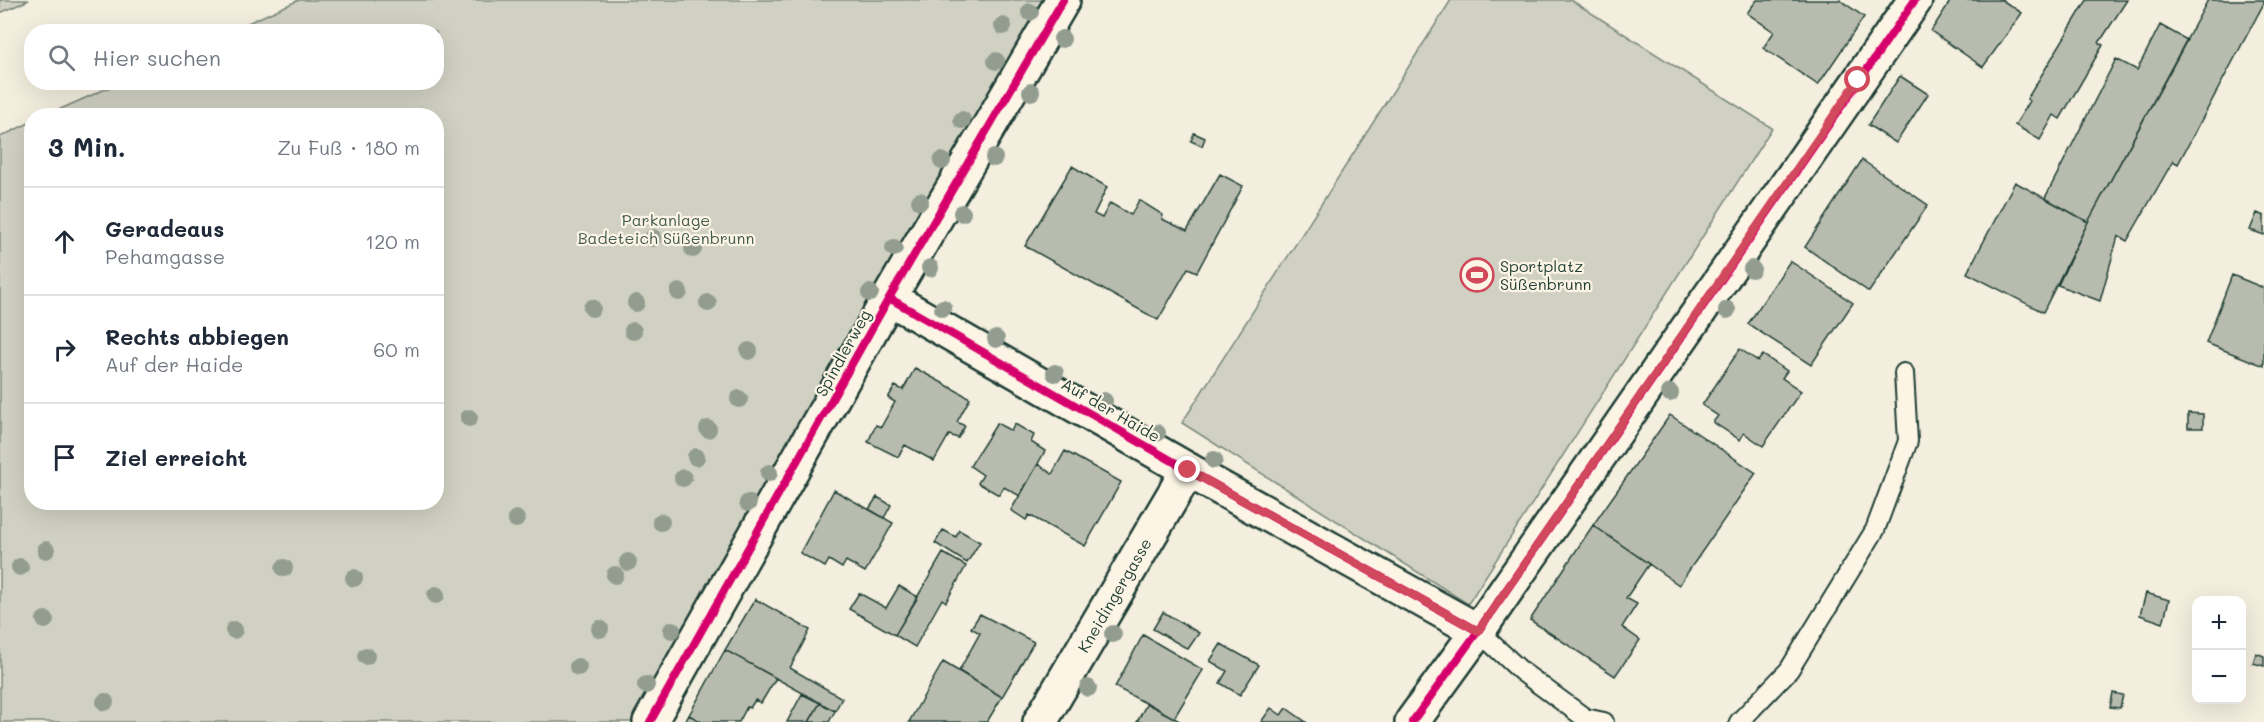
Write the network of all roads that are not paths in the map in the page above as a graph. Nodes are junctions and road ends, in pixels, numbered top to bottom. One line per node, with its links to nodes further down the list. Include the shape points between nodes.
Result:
1 (1063, 0): 3 (street, Spindlerweg)
2 (1915, 0): 6 (street)
3 (889, 298): 5 (street, Auf der Haide); 7 (street, Spindlerweg)
4 (1904, 373): 11 (lane, via 1908,441 1875,530 1789,670)
5 (1188, 470): 6 (street, Auf der Haide); 8 (street, Kneidingergasse)
6 (1478, 631): 9 (street); 10 (lane, via 1521,671 1585,718)
7 (650, 722)
8 (1040, 722)
9 (1412, 722)
10 (1604, 722)
11 (1739, 722)

